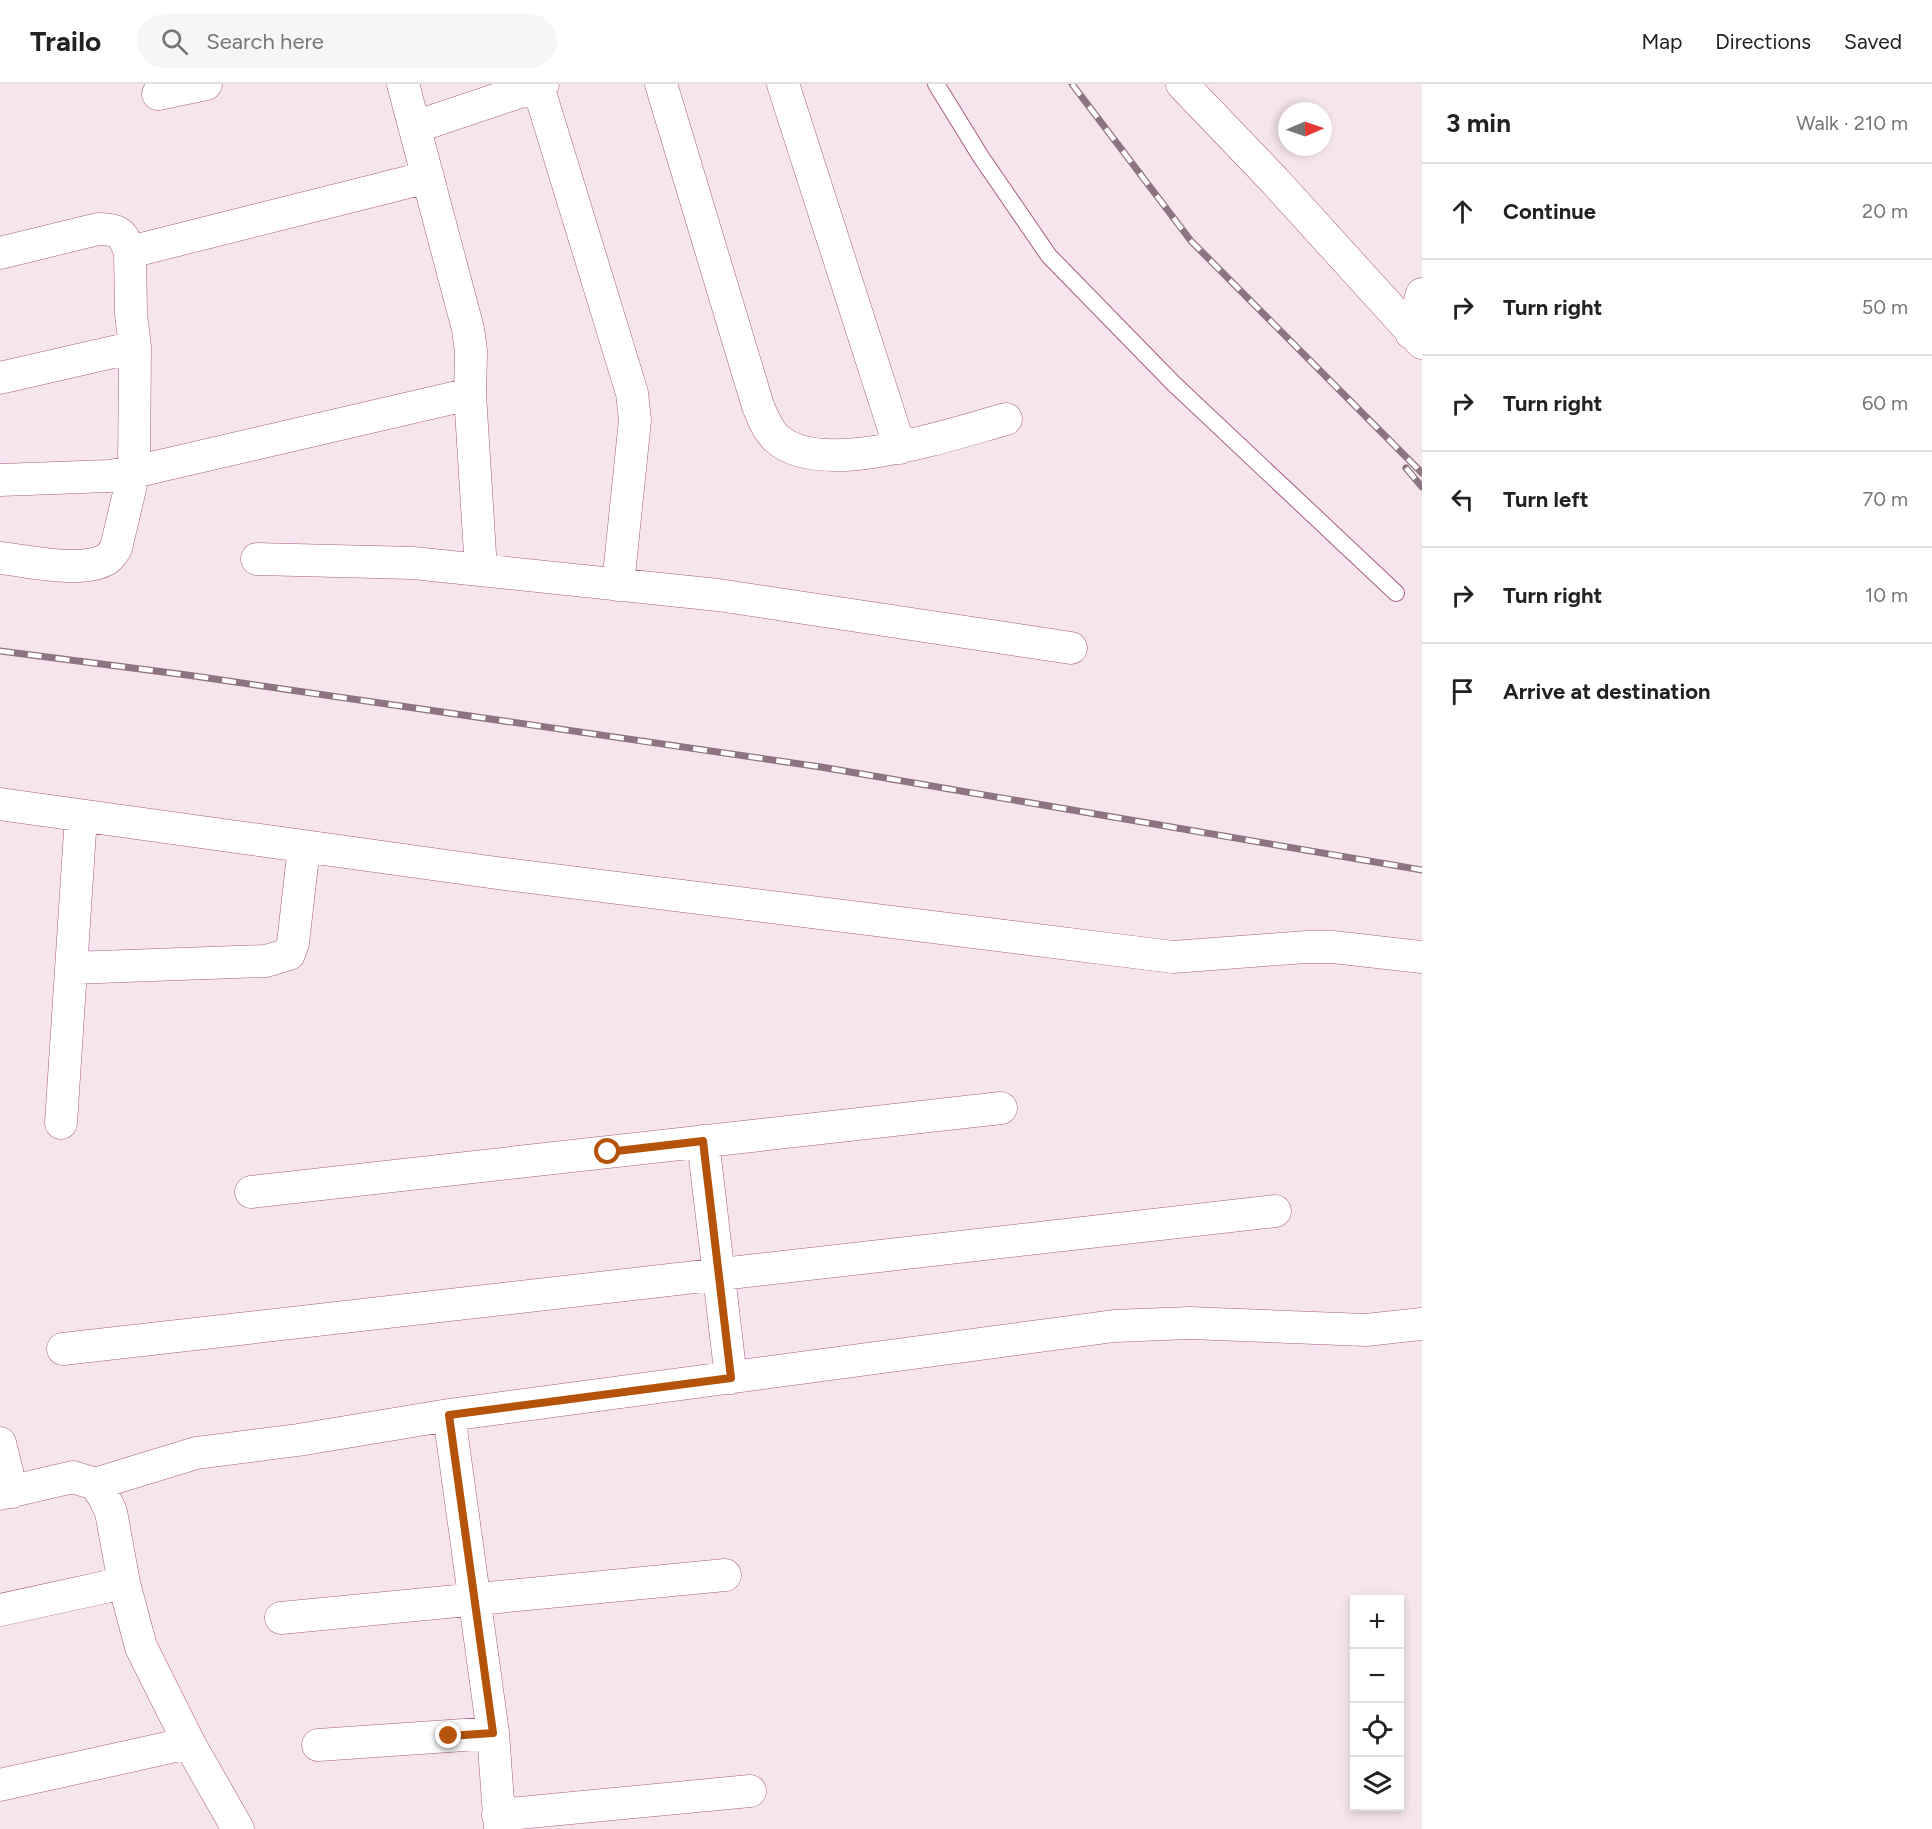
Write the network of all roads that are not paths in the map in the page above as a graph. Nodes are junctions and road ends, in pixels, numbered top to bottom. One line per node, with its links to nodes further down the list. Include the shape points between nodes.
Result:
1 (206, 84): 8 (street)
2 (404, 84): 9 (street)
3 (661, 84): 19 (street, via 766,424 777,439 812,453 846,455)
4 (783, 84): 19 (street)
5 (936, 84): 26 (lane, via 981,158 1049,256 1174,384)
6 (1182, 84): 14 (street)
7 (540, 85): 9 (street); 25 (street, via 632,393 634,420)
8 (158, 94)
9 (415, 127): 10 (street)
10 (428, 177): 11 (street); 17 (street, via 468,329)
11 (130, 252): 12 (street, via 123,236 115,230 98,228); 15 (street)
12 (0, 253)
13 (1422, 294): 14 (street)
14 (1416, 338)
15 (135, 347): 16 (street); 20 (street)
16 (0, 378)
17 (470, 394): 20 (street); 24 (street)
18 (1006, 419): 19 (street)
19 (900, 448)
20 (134, 472): 21 (street); 22 (street, via 116,548 109,558 92,564 63,565)
21 (0, 480)
22 (0, 558)
23 (257, 559): 24 (street, via 413,563)
24 (482, 570): 25 (street)
25 (618, 585): 27 (street, via 718,595)
26 (1396, 593)
27 (1071, 648)
28 (0, 804): 29 (street)
29 (81, 816): 30 (street); 32 (street)
30 (304, 847): 31 (street, via 1173,957 1333,947); 32 (street, via 289,954 266,961)
31 (1422, 957)
32 (71, 968): 34 (street)
33 (1001, 1108): 35 (street)
34 (61, 1123)
35 (703, 1141): 36 (street); 38 (street)
36 (251, 1191)
37 (1275, 1211): 38 (street)
38 (717, 1274): 40 (street); 41 (street)
39 (1422, 1324): 41 (street, via 1366,1330 1191,1323 1114,1326)
40 (63, 1349)
41 (731, 1378): 42 (street)
42 (449, 1415): 44 (street, via 196,1453); 48 (street)
43 (0, 1443): 45 (street)
44 (95, 1484): 45 (street, via 73,1477); 47 (street, via 111,1512)
45 (6, 1493)
46 (725, 1575): 48 (street)
47 (124, 1583): 49 (street); 52 (street, via 141,1647)
48 (475, 1599): 50 (street); 51 (street)
49 (0, 1610)
50 (281, 1618)
51 (493, 1733): 53 (street); 56 (street)
52 (189, 1743): 54 (street); 57 (street)
53 (318, 1745)
54 (0, 1785)
55 (750, 1791): 56 (street)
56 (499, 1822)
57 (238, 1829)

